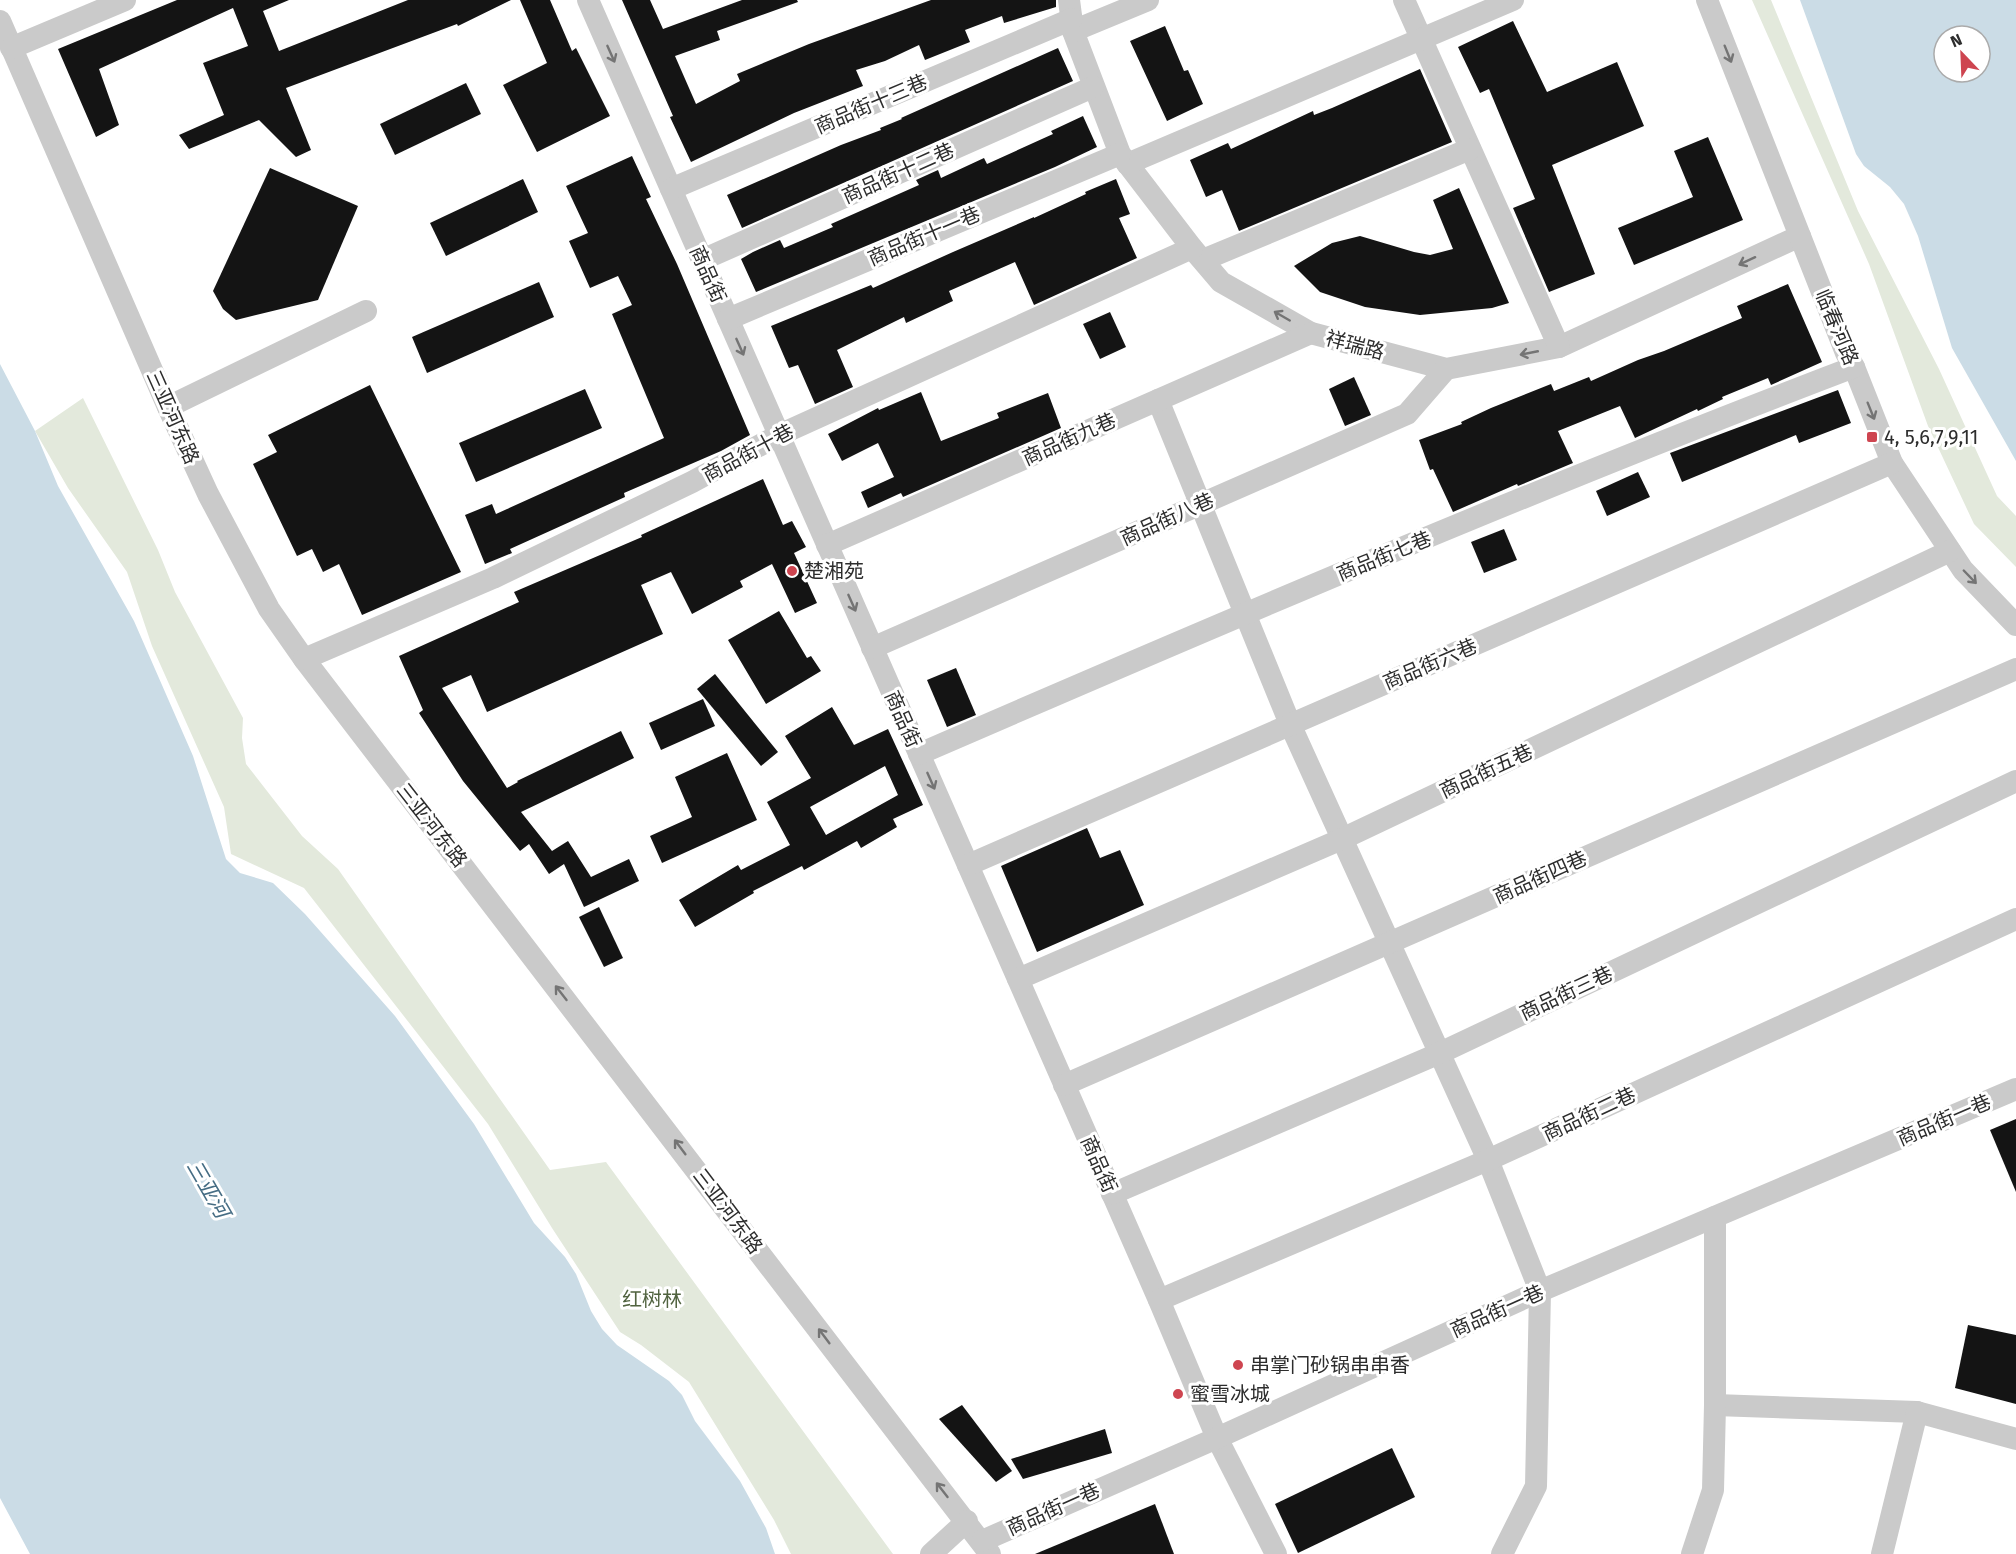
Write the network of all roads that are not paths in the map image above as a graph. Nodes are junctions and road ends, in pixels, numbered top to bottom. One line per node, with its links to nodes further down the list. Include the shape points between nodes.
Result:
1 (124, 0): 10 (street)
2 (588, 0): 14 (street, 商品街, one-way to 14)
3 (1148, 0): 7 (street, 商品街十三巷)
4 (1404, 0): 9 (street)
5 (1513, 0): 9 (street, 商品街十一巷)
6 (1707, 0): 15 (street, 临春河路, one-way to 15)
7 (1071, 17): 11 (street, 祥瑞路); 14 (street, 商品街十三巷)
8 (0, 21): 10 (street, 三亚河东路)
9 (1421, 38): 12 (street); 13 (street, 商品街十一巷)
10 (11, 48): 25 (street, 三亚河东路)
11 (1093, 87): 13 (street, 祥瑞路); 17 (street, 商品街十二巷)
12 (1470, 149): 16 (street, 商品街十巷); 21 (street)
13 (1123, 159): 16 (street, 祥瑞路); 19 (street, 商品街十一巷)
14 (671, 189): 17 (street, 商品街)
15 (1800, 236): 21 (street, 祥瑞路, one-way to 21); 22 (street, 临春河路)
16 (1197, 254): 20 (street, 祥瑞路, one-way to 16, via 1221,282); 26 (street, 商品街十巷)
17 (702, 260): 19 (street, 商品街)
18 (366, 311): 25 (street)
19 (728, 319): 26 (street, 商品街, one-way to 26)
20 (1311, 333): 23 (street, 祥瑞路); 24 (street, 商品街九巷)
21 (1558, 347): 23 (street, 祥瑞路, one-way to 23)
22 (1854, 367): 27 (street, 临春河路, one-way to 27); 31 (street, 商品街七巷)
23 (1446, 369): 28 (street, 商品街八巷, via 1407,414)
24 (1158, 400): 28 (street); 29 (street, 商品街九巷)
25 (168, 407): 34 (street, 三亚河东路, via 208,494 264,598)
26 (779, 435): 29 (street, 商品街); 34 (street, 商品街十巷, via 692,482 493,578)
27 (1892, 463): 30 (street, 临春河路); 36 (street, 商品街六巷)
28 (1200, 505): 31 (street); 33 (street, 商品街八巷)
29 (827, 545): 33 (street, 商品街, one-way to 33)
30 (1950, 551): 32 (street, 临春河路, one-way to 32); 39 (street, 商品街五巷)
31 (1245, 613): 36 (street); 37 (street, 商品街七巷)
32 (2016, 625)
33 (872, 648): 37 (street, 商品街)
34 (304, 659): 56 (street, 三亚河东路, one-way to 34)
35 (2016, 669): 42 (street, 商品街四巷)
36 (1290, 724): 39 (street); 40 (street, 商品街六巷)
37 (919, 754): 40 (street, 商品街, one-way to 40)
38 (2016, 781): 44 (street, 商品街三巷)
39 (1342, 839): 42 (street); 43 (street, 商品街五巷)
40 (968, 865): 43 (street, 商品街)
41 (2016, 919): 47 (street, 商品街二巷)
42 (1390, 943): 44 (street); 45 (street, 商品街四巷)
43 (1018, 979): 45 (street, 商品街)
44 (1440, 1053): 47 (street); 48 (street, 商品街三巷)
45 (1065, 1085): 48 (street, 商品街)
46 (2016, 1089): 49 (street, 商品街一巷)
47 (1488, 1160): 50 (street); 51 (street, 商品街二巷)
48 (1112, 1194): 51 (street, 商品街)
49 (1715, 1216): 50 (street, 商品街一巷); 52 (street)
50 (1540, 1291): 54 (street, 商品街一巷); 60 (street, via 1536,1486)
51 (1159, 1300): 54 (street, 商品街)
52 (1715, 1405): 53 (street); 61 (street, via 1713,1490)
53 (1917, 1412): 55 (street); 62 (street)
54 (1217, 1438): 57 (street, 商品街一巷); 59 (street, 商品街)
55 (2016, 1439)
56 (967, 1521): 57 (street, 三亚河东路); 58 (street)
57 (986, 1547)
58 (932, 1554)
59 (1276, 1554)
60 (1502, 1554)
61 (1692, 1554)
62 (1882, 1554)

